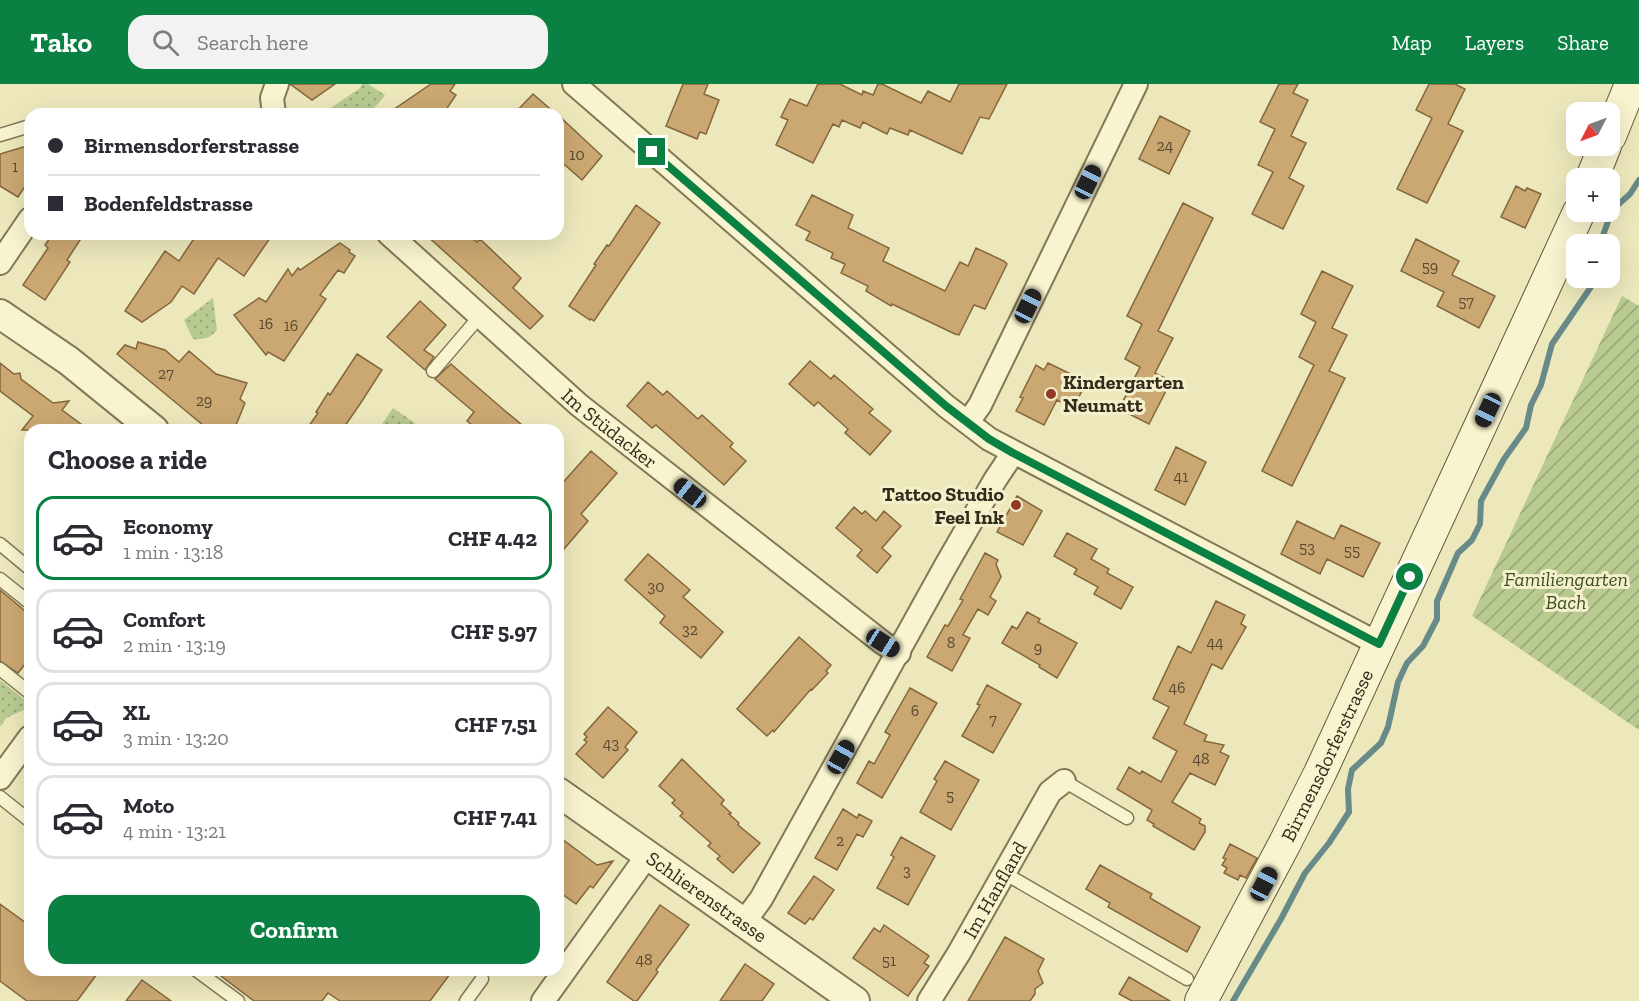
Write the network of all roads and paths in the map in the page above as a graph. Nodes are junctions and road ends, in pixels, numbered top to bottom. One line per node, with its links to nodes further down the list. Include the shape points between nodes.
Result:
1 (277, 84): 5 (street)
2 (574, 84): 16 (street)
3 (1136, 84): 16 (street, via 980,405)
4 (1631, 84): 6 (main road)
5 (273, 108)
6 (1620, 111)
7 (24, 128): 8 (lane)
8 (0, 135)
9 (1574, 222): 23 (main road, Birmensdorferstrasse)
10 (24, 228): 12 (street)
11 (395, 240): 14 (street, Im Stüdacker)
12 (0, 263)
13 (0, 314): 17 (street, via 69,361)
14 (480, 316): 15 (lane); 24 (street, Im Stüdacker, via 579,405)
15 (432, 371)
16 (968, 422): 18 (street)
17 (147, 424)
18 (1013, 453): 23 (street); 24 (street)
19 (0, 544): 20 (lane)
20 (24, 564)
21 (0, 579): 22 (lane)
22 (24, 598)
23 (1379, 644): 41 (main road, Birmensdorferstrasse, via 1285,843)
24 (899, 653): 36 (street, via 761,899)
25 (0, 669): 26 (lane)
26 (24, 688)
27 (24, 746): 28 (street)
28 (0, 778)
29 (1064, 781): 33 (lane); 35 (street, Im Hanfland, via 1050,792)
30 (564, 796): 34 (street, Schlierenstrasse)
31 (0, 797): 32 (lane)
32 (24, 816)
33 (1127, 818)
34 (647, 856): 36 (street, Schlierenstrasse); 37 (street)
35 (1004, 873): 41 (lane); 46 (street, Im Hanfland)
36 (744, 922): 45 (street, Schlierenstrasse)
37 (564, 958)
38 (204, 976): 42 (lane)
39 (550, 976): 44 (street)
40 (482, 979): 43 (lane)
41 (1194, 990)
42 (238, 1001)
43 (466, 1001)
44 (543, 1001)
45 (855, 1001)
46 (929, 1001)

